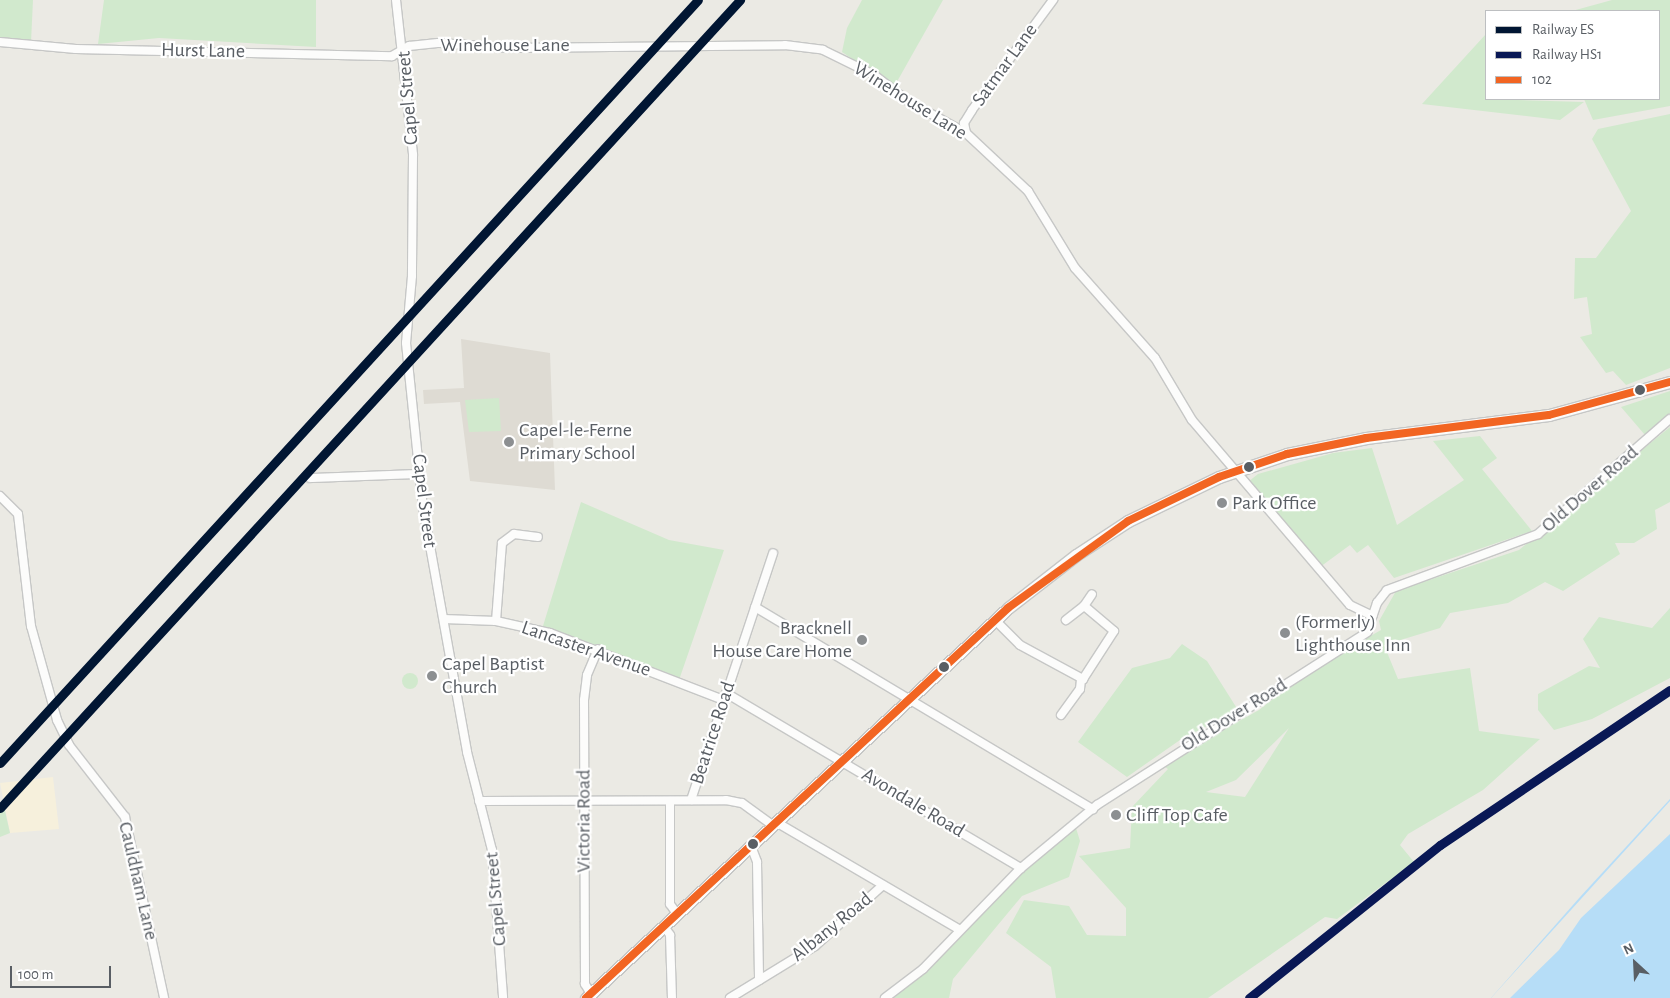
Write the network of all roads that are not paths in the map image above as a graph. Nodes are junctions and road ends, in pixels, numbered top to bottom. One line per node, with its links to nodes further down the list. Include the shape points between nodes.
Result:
1 (396, 0): 4 (street, Capel Street)
2 (1054, 0): 5 (street, Satmar Lane, via 972,110 964,124)
3 (0, 42): 4 (street, Hurst Lane, via 76,48 392,56)
4 (404, 49): 5 (street, Winehouse Lane, via 440,44 512,48 785,45 823,50 874,75 908,101); 9 (street, Capel Street, via 413,162 412,276 406,343)
5 (966, 133): 8 (street, Winehouse Lane, via 1028,192 1075,268 1156,358 1192,420)
6 (1670, 382): 8 (main road, via 1572,411 1350,440)
7 (1670, 419): 17 (street, Old Dover Road, via 1545,529 1490,554 1393,586 1381,597)
8 (1236, 470): 17 (street, Winehouse Lane, via 1350,605); 20 (main road, via 1113,530 1052,572)
9 (419, 474): 10 (street); 18 (street, Capel Street)
10 (310, 478)
11 (0, 496): 42 (street, Cauldham Lane, via 18,514 31,626 56,720 68,745 125,817)
12 (538, 537): 19 (street, via 514,534 502,543)
13 (773, 553): 16 (street, Beatrice Road)
14 (1092, 594): 15 (street)
15 (1084, 606): 21 (street); 23 (street, via 1115,634 1091,673)
16 (755, 607): 24 (street, Beatrice Road); 25 (street)
17 (1373, 616): 32 (street, Old Dover Road, via 1363,634 1312,664 1237,718 1160,761)
18 (444, 619): 19 (street, Lancaster Avenue); 29 (street, Capel Street)
19 (496, 620): 22 (street, Lancaster Avenue)
20 (995, 620): 23 (street, via 1020,645); 25 (main road)
21 (1066, 620)
22 (598, 649): 24 (street, Lancaster Avenue); 30 (street, Victoria Road, via 585,686)
23 (1080, 680): 26 (street, via 1080,689)
24 (725, 697): 27 (street, Avondale Road); 28 (street, Beatrice Road)
25 (908, 699): 27 (main road); 32 (street)
26 (1061, 715)
27 (842, 762): 33 (main road); 35 (street, Avondale Road)
28 (691, 800): 31 (street); 33 (street, via 739,802)
29 (479, 801): 30 (street); 43 (street, Capel Street, via 496,880)
30 (583, 801): 31 (street); 41 (street, Victoria Road, via 585,984)
31 (670, 801): 37 (street, via 670,904)
32 (1093, 809): 35 (street, Old Dover Road)
33 (774, 824): 34 (main road); 36 (street)
34 (751, 846): 37 (main road); 40 (street, via 757,862)
35 (1021, 868): 39 (street, Old Dover Road)
36 (882, 885): 39 (street); 40 (street, Albany Road, via 824,939)
37 (677, 914): 38 (main road)
38 (664, 926): 41 (main road); 44 (street, via 670,935)
39 (960, 930): 46 (street, Old Dover Road, via 922,969)
40 (759, 980): 45 (street, Albany Road)
41 (588, 996)
42 (164, 998)
43 (503, 998)
44 (672, 998)
45 (730, 998)
46 (885, 998)

